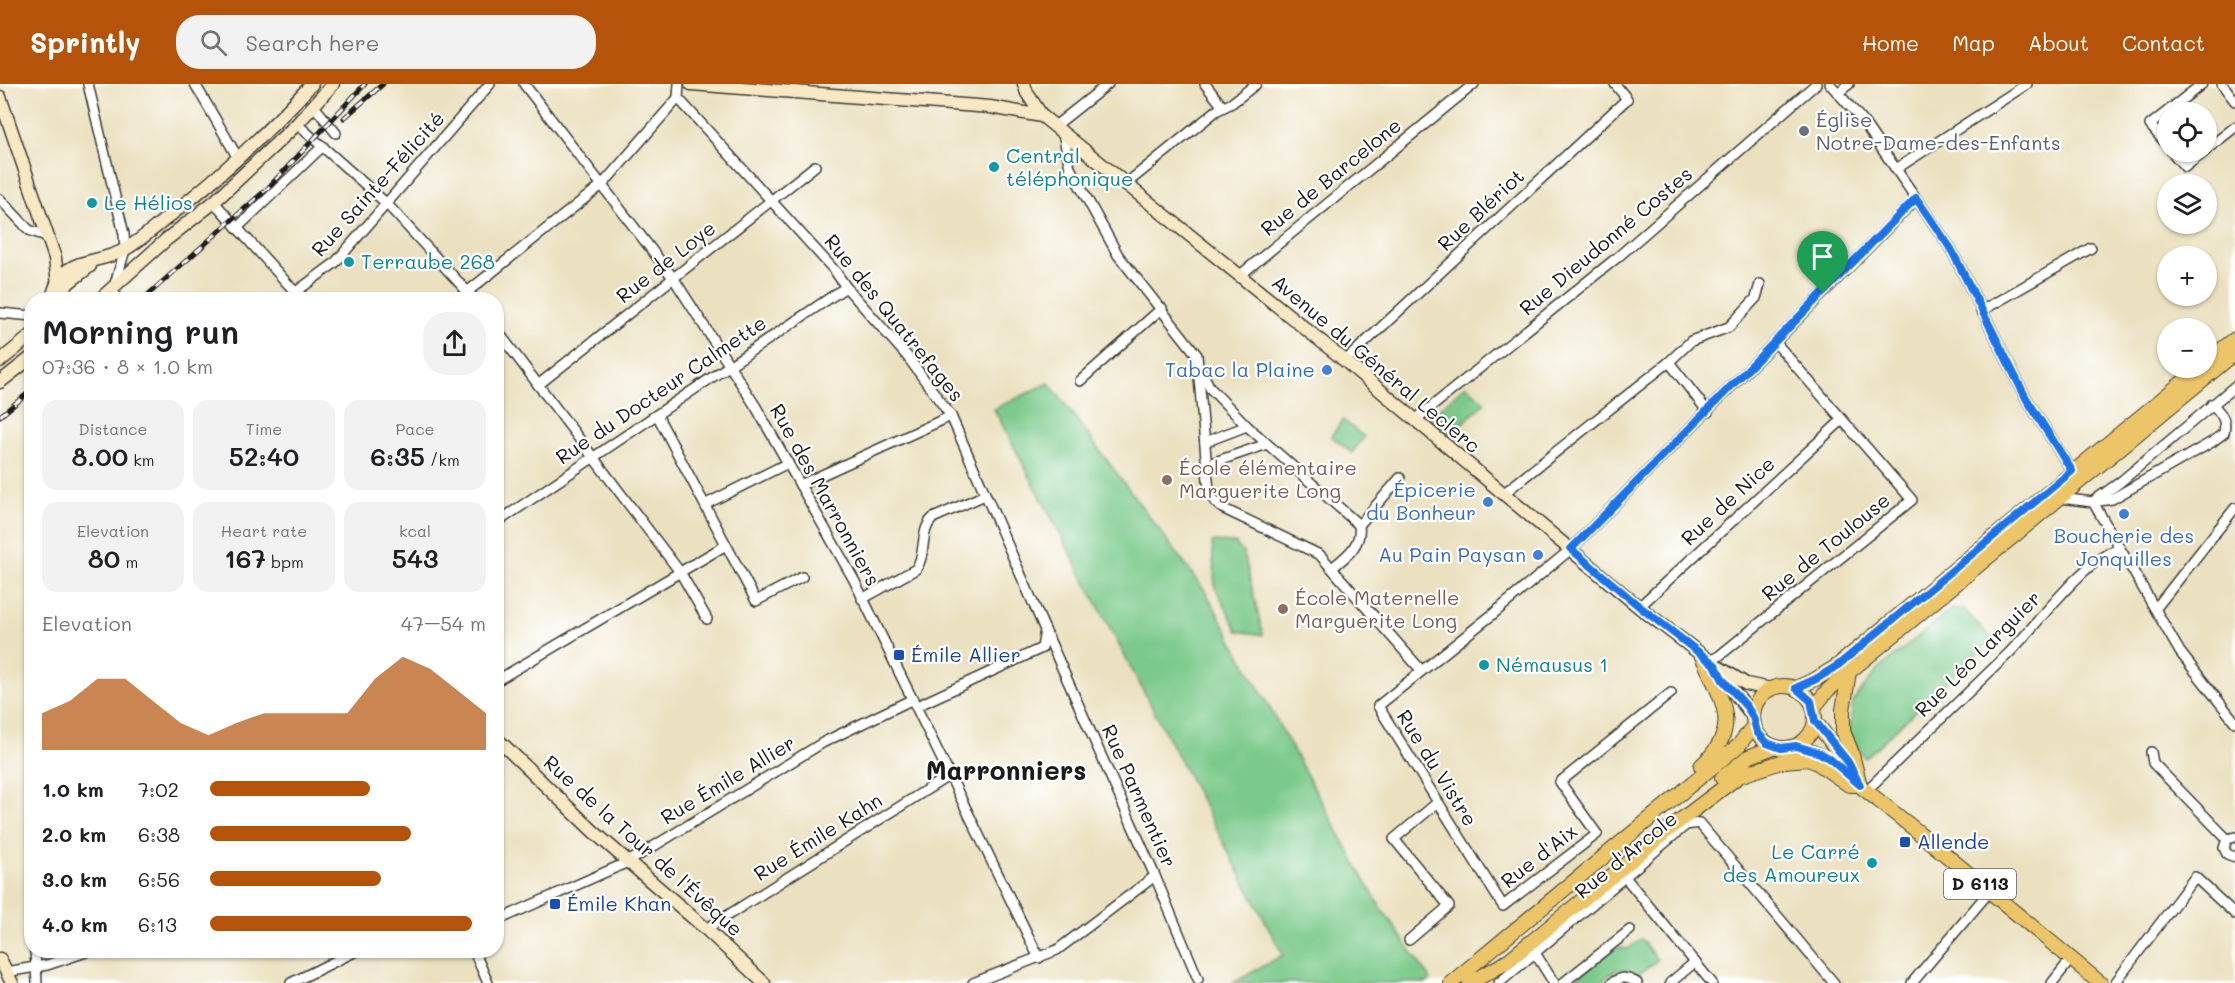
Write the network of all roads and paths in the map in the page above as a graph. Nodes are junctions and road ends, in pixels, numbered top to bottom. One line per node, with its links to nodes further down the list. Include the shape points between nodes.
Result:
1 (88, 84): 24 (street)
2 (94, 84): 24 (street)
3 (195, 84): 41 (street)
4 (312, 84): 41 (main road)
5 (333, 84): 29 (main road)
6 (490, 84): 50 (street, Rue Sainte-Félicité)
7 (524, 84): 45 (street, Rue des Marronniers)
8 (679, 84): 26 (street)
9 (691, 84): 22 (main road)
10 (1024, 84): 32 (main road, Avenue du Général Leclerc)
11 (1108, 84): 36 (street)
12 (1206, 84): 30 (street)
13 (1256, 84): 30 (street)
14 (1474, 84): 56 (street, Rue de Barcelone)
15 (1615, 84): 80 (street, Rue Blériot, via 1627,99)
16 (1816, 84): 94 (street, Rue Dieudonné Costes, via 1619,256)
17 (1830, 84): 23 (street)
18 (1849, 84): 23 (street)
19 (2027, 84): 43 (street)
20 (2202, 84): 28 (street)
21 (2222, 84): 27 (street)
22 (720, 85): 32 (main road, via 990,106)
23 (1839, 92): 43 (street)
24 (91, 94): 54 (street)
25 (0, 97): 31 (main road)
26 (678, 98): 45 (street); 48 (street, Rue des Quatrefages)
27 (2235, 101)
28 (2179, 102)
29 (314, 106): 34 (main road); 37 (street)
30 (1223, 107): 44 (street)
31 (3, 112): 52 (main road)
32 (1042, 116): 36 (main road, Avenue du Général Leclerc)
33 (2157, 119): 38 (street, via 2150,125)
34 (297, 124): 40 (street); 49 (main road)
35 (2235, 127): 39 (street)
36 (1059, 130): 44 (main road, Avenue du Général Leclerc); 69 (street, via 1070,168 1118,255)
37 (336, 133)
38 (2157, 133)
39 (2217, 141)
40 (323, 146): 50 (street); 51 (street)
41 (238, 158): 54 (main road)
42 (815, 166): 48 (street, Rue de Loye)
43 (1896, 169): 46 (street)
44 (1127, 183): 56 (main road, Avenue du Général Leclerc)
45 (603, 184): 58 (street, Rue des Marronniers); 62 (street)
46 (1916, 198): 70 (street, via 1951,249); 76 (street, Rue du Vistre)
47 (0, 199): 52 (street, via 29,230)
48 (772, 201): 58 (street, Rue de Loye); 60 (street, Rue des Quatrefages)
49 (214, 202): 51 (street); 61 (main road)
50 (386, 203): 62 (street); 68 (street, Rue Sainte-Félicité, via 335,263)
51 (237, 228): 67 (street)
52 (46, 236): 57 (main road)
53 (2091, 248): 70 (street)
54 (125, 250): 55 (main road); 61 (street)
55 (104, 259): 57 (main road, via 85,261); 64 (main road, via 82,271)
56 (1239, 276): 80 (main road, Avenue du Général Leclerc)
57 (58, 279): 63 (main road)
58 (674, 279): 83 (street, Rue des Marronniers); 88 (street, Rue de Loye)
59 (1760, 284): 81 (street, via 1756,298 1729,327 1691,341)
60 (846, 287): 83 (street, Rue du Docteur Calmette); 93 (street, Rue des Quatrefages)
61 (113, 288): 65 (main road); 66 (street)
62 (468, 291)
63 (57, 292)
64 (61, 292)
65 (108, 292)
66 (115, 292)
67 (295, 292)
68 (297, 292)
69 (1162, 308): 84 (street, via 1197,355); 86 (street)
70 (1981, 311): 102 (street, via 2026,398)
71 (0, 313): 72 (street)
72 (24, 315)
73 (2235, 339): 77 (main road)
74 (504, 340): 88 (street)
75 (24, 342): 79 (main road)
76 (1775, 342): 91 (street, Rue du Vistre); 95 (street, Rue de Toulouse)
77 (2217, 353)
78 (2235, 353): 107 (main road)
79 (0, 361)
80 (1345, 361): 94 (main road, Avenue du Général Leclerc)
81 (1669, 362): 91 (street); 105 (street)
82 (24, 363): 87 (main road)
83 (730, 366): 92 (street, Rue du Docteur Calmette); 100 (street, Rue des Marronniers)
84 (1199, 367): 96 (street, via 1210,388); 97 (street)
85 (2188, 378): 102 (main road)
86 (1080, 381)
87 (0, 382)
88 (538, 385): 99 (street)
89 (2235, 386): 90 (street)
90 (2212, 404): 108 (street); 108 (street, via 2223,416 2224,433 2112,499)
91 (1708, 412): 114 (street, Rue du Vistre)
92 (657, 415): 99 (street, Rue du Docteur Calmette); 109 (street)
93 (951, 416): 104 (street); 106 (street, Rue des Quatrefages)
94 (1415, 420): 105 (main road, Avenue du Général Leclerc)
95 (1841, 421): 120 (street, Rue de Nice); 124 (street, Rue de Toulouse, via 1912,500)
96 (1247, 426): 97 (street); 98 (street)
97 (1205, 442): 116 (street, via 1209,492 1214,502 1320,555)
98 (1268, 444): 101 (street); 112 (street)
99 (593, 458): 111 (street, Rue du Docteur Calmette); 117 (street)
100 (788, 463): 104 (street, Rue des Marronniers); 109 (street)
101 (1212, 463)
102 (2072, 471): 128 (main road, via 1837,666)
103 (1400, 478): 112 (street)
104 (800, 485): 119 (street, Rue des Marronniers)
105 (1503, 494): 114 (main road, Avenue du Général Leclerc)
106 (985, 495): 119 (street, via 933,518 928,523 916,569); 123 (street, Rue des Quatrefages)
107 (2060, 498): 108 (street); 126 (main road)
108 (2093, 502): 115 (street)
109 (706, 504): 113 (street)
110 (2235, 508): 121 (street)
111 (504, 518)
112 (1359, 525): 116 (street, via 1361,535 1355,546)
113 (726, 545): 117 (street); 118 (street, via 756,600)
114 (1571, 549): 120 (main road, Avenue du Général Leclerc); 125 (street, Rue du Vistre)
115 (2119, 549): 121 (street); 140 (street, Rue Léo Larguier, via 2098,559 2039,617 2031,631)
116 (1332, 568): 125 (street)
117 (680, 572): 122 (street); 127 (street)
118 (802, 577)
119 (862, 599): 131 (street, Rue des Marronniers)
120 (1640, 607): 124 (main road, Avenue du Général Leclerc)
121 (2156, 608): 134 (street, via 2180,652)
122 (707, 619)
123 (1045, 630): 131 (street, via 1042,648); 146 (street, Rue Parmentier)
124 (1709, 661): 129 (main road, Avenue du Général Leclerc, via 1746,684); 133 (main road, Avenue du Général Leclerc); 142 (main road, via 1726,718 1725,735 1713,754 1679,785)
125 (1421, 670): 141 (street, Rue du Vistre, via 1378,706)
126 (1850, 672): 132 (main road, via 1827,691); 140 (main road, via 1843,731)
127 (504, 676)
128 (1796, 688): 129 (main road); 132 (main road, via 1807,696)
129 (1771, 689): 133 (main road, via 1758,700)
130 (1671, 693): 149 (street, Rue d'Aix, via 1560,782 1597,834)
131 (915, 703): 139 (street, Rue des Marronniers); 145 (street, Rue Émile Allier, via 824,742)
132 (1815, 714): 136 (main road, via 1809,736); 140 (main road, D 6113)
133 (1754, 721): 137 (main road, via 1762,739); 142 (main road, via 1739,745)
134 (2235, 722)
135 (504, 746): 145 (main road, Rue de la Tour de l'Évêque)
136 (1796, 746): 137 (main road); 140 (main road, D 6113, via 1830,759)
137 (1774, 747): 174 (main road, via 1748,757)
138 (2151, 752): 143 (street, via 2153,763)
139 (950, 775): 152 (street, Rue Émile Kahn); 160 (street, Rue des Marronniers)
140 (1863, 788): 148 (main road, D 6113); 174 (main road, via 1849,785 1807,759 1784,761 1739,776 1505,963)
141 (1437, 803): 149 (street, Rue du Vistre); 154 (street, via 1394,839 1449,906)
142 (1669, 803): 173 (main road)
143 (2233, 837): 144 (street, via 2224,844 2225,851)
144 (2235, 857)
145 (628, 862): 151 (street, Rue Émile Allier); 152 (main road, Rue de la Tour de l'Évêque)
146 (1155, 876): 160 (street, via 1057,950); 166 (street, Rue Parmentier)
147 (1625, 877): 155 (street, Rue d'Arcole); 163 (street); 182 (street, Rue d'Arcole, via 1686,825 1699,823)
148 (1989, 892): 162 (main road, D 6113); 183 (street)
149 (1503, 906)
150 (2235, 914): 186 (street, via 2195,877)
151 (504, 917)
152 (706, 929): 171 (main road, Rue de la Tour de l'Évêque)
153 (1630, 930): 177 (street)
154 (1409, 940)
155 (1535, 953): 175 (street, Rue d'Arcole); 176 (street)
156 (35, 958): 164 (street)
157 (66, 958): 164 (street)
158 (343, 958): 169 (street)
159 (477, 958): 170 (street)
160 (1039, 958): 172 (street)
161 (0, 959): 165 (main road)
162 (2071, 959): 184 (street); 185 (main road, D 6113)
163 (1695, 962): 180 (street); 181 (street)
164 (34, 966): 165 (street); 167 (street); 168 (street)
165 (9, 977)
166 (1198, 979)
167 (30, 983)
168 (37, 983)
169 (291, 983)
170 (488, 983)
171 (764, 983)
172 (973, 983)
173 (1451, 983)
174 (1469, 983)
175 (1498, 983)
176 (1554, 983)
177 (1563, 983)
178 (1612, 983): 179 (street, via 1619,978)
179 (1637, 983)
180 (1670, 983)
181 (1712, 983)
182 (1834, 983)
183 (1912, 983)
184 (2052, 983)
185 (2100, 983)
186 (2115, 983)

